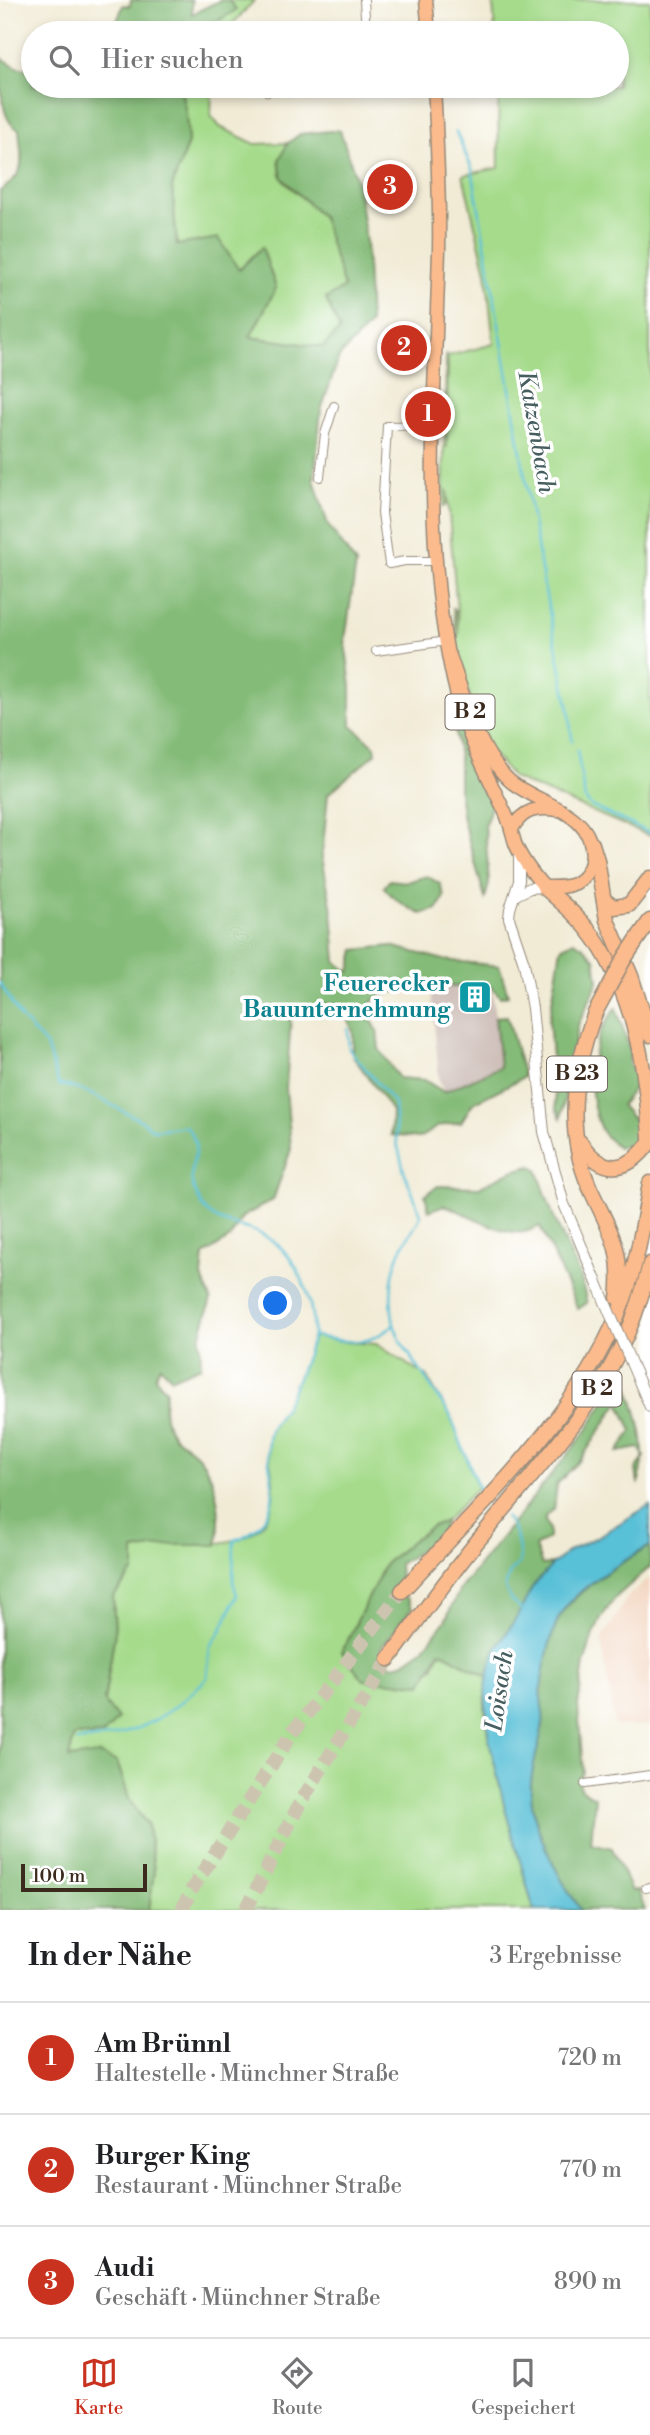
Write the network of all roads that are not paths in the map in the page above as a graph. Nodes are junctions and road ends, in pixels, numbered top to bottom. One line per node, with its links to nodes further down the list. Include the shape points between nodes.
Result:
1 (363, 0): 3 (street)
2 (426, 0): 4 (main road)
3 (365, 21)
4 (428, 21)
5 (434, 98): 7 (main road, B 2, via 439,233)
6 (334, 406): 8 (street)
7 (434, 425): 9 (main road, B 2); 9 (street, via 387,426 382,513 389,564)
8 (320, 477)
9 (436, 561): 10 (main road, B 2)
10 (447, 641): 11 (street); 12 (main road, B 2, via 458,700)
11 (376, 651)
12 (489, 766): 13 (main road, B 2); 14 (main road, B 2)
13 (562, 811): 14 (main road, via 531,810); 15 (main road, B 2, via 578,823)
14 (512, 829): 16 (main road, B 2)
15 (592, 844): 18 (main road, via 584,877 568,886); 20 (highway, B 2)
16 (519, 851): 18 (main road, B 2); 19 (street)
17 (650, 878): 20 (highway, via 624,907)
18 (544, 887): 19 (street); 24 (highway, B 2, via 597,942 617,982 642,1066)
19 (516, 895): 28 (street, bridge, via 509,918 532,1008 544,1132 564,1204)
20 (604, 901): 22 (highway, B 2)
21 (650, 921): 23 (highway, B 23, bridge, via 595,1013 578,1070)
22 (650, 1035)
23 (577, 1138): 24 (highway, via 590,1156 609,1166 632,1161); 27 (highway, B 23, via 583,1169 617,1248)
24 (650, 1140)
25 (650, 1183): 27 (highway, B 2, via 638,1251)
26 (650, 1264): 30 (highway, B 2, via 640,1302 614,1361 577,1418 457,1566)
27 (620, 1310): 29 (highway, B 2, via 564,1408)
28 (650, 1407)
29 (402, 1591)
30 (389, 1659)
31 (650, 1775): 32 (street)
32 (585, 1784)

